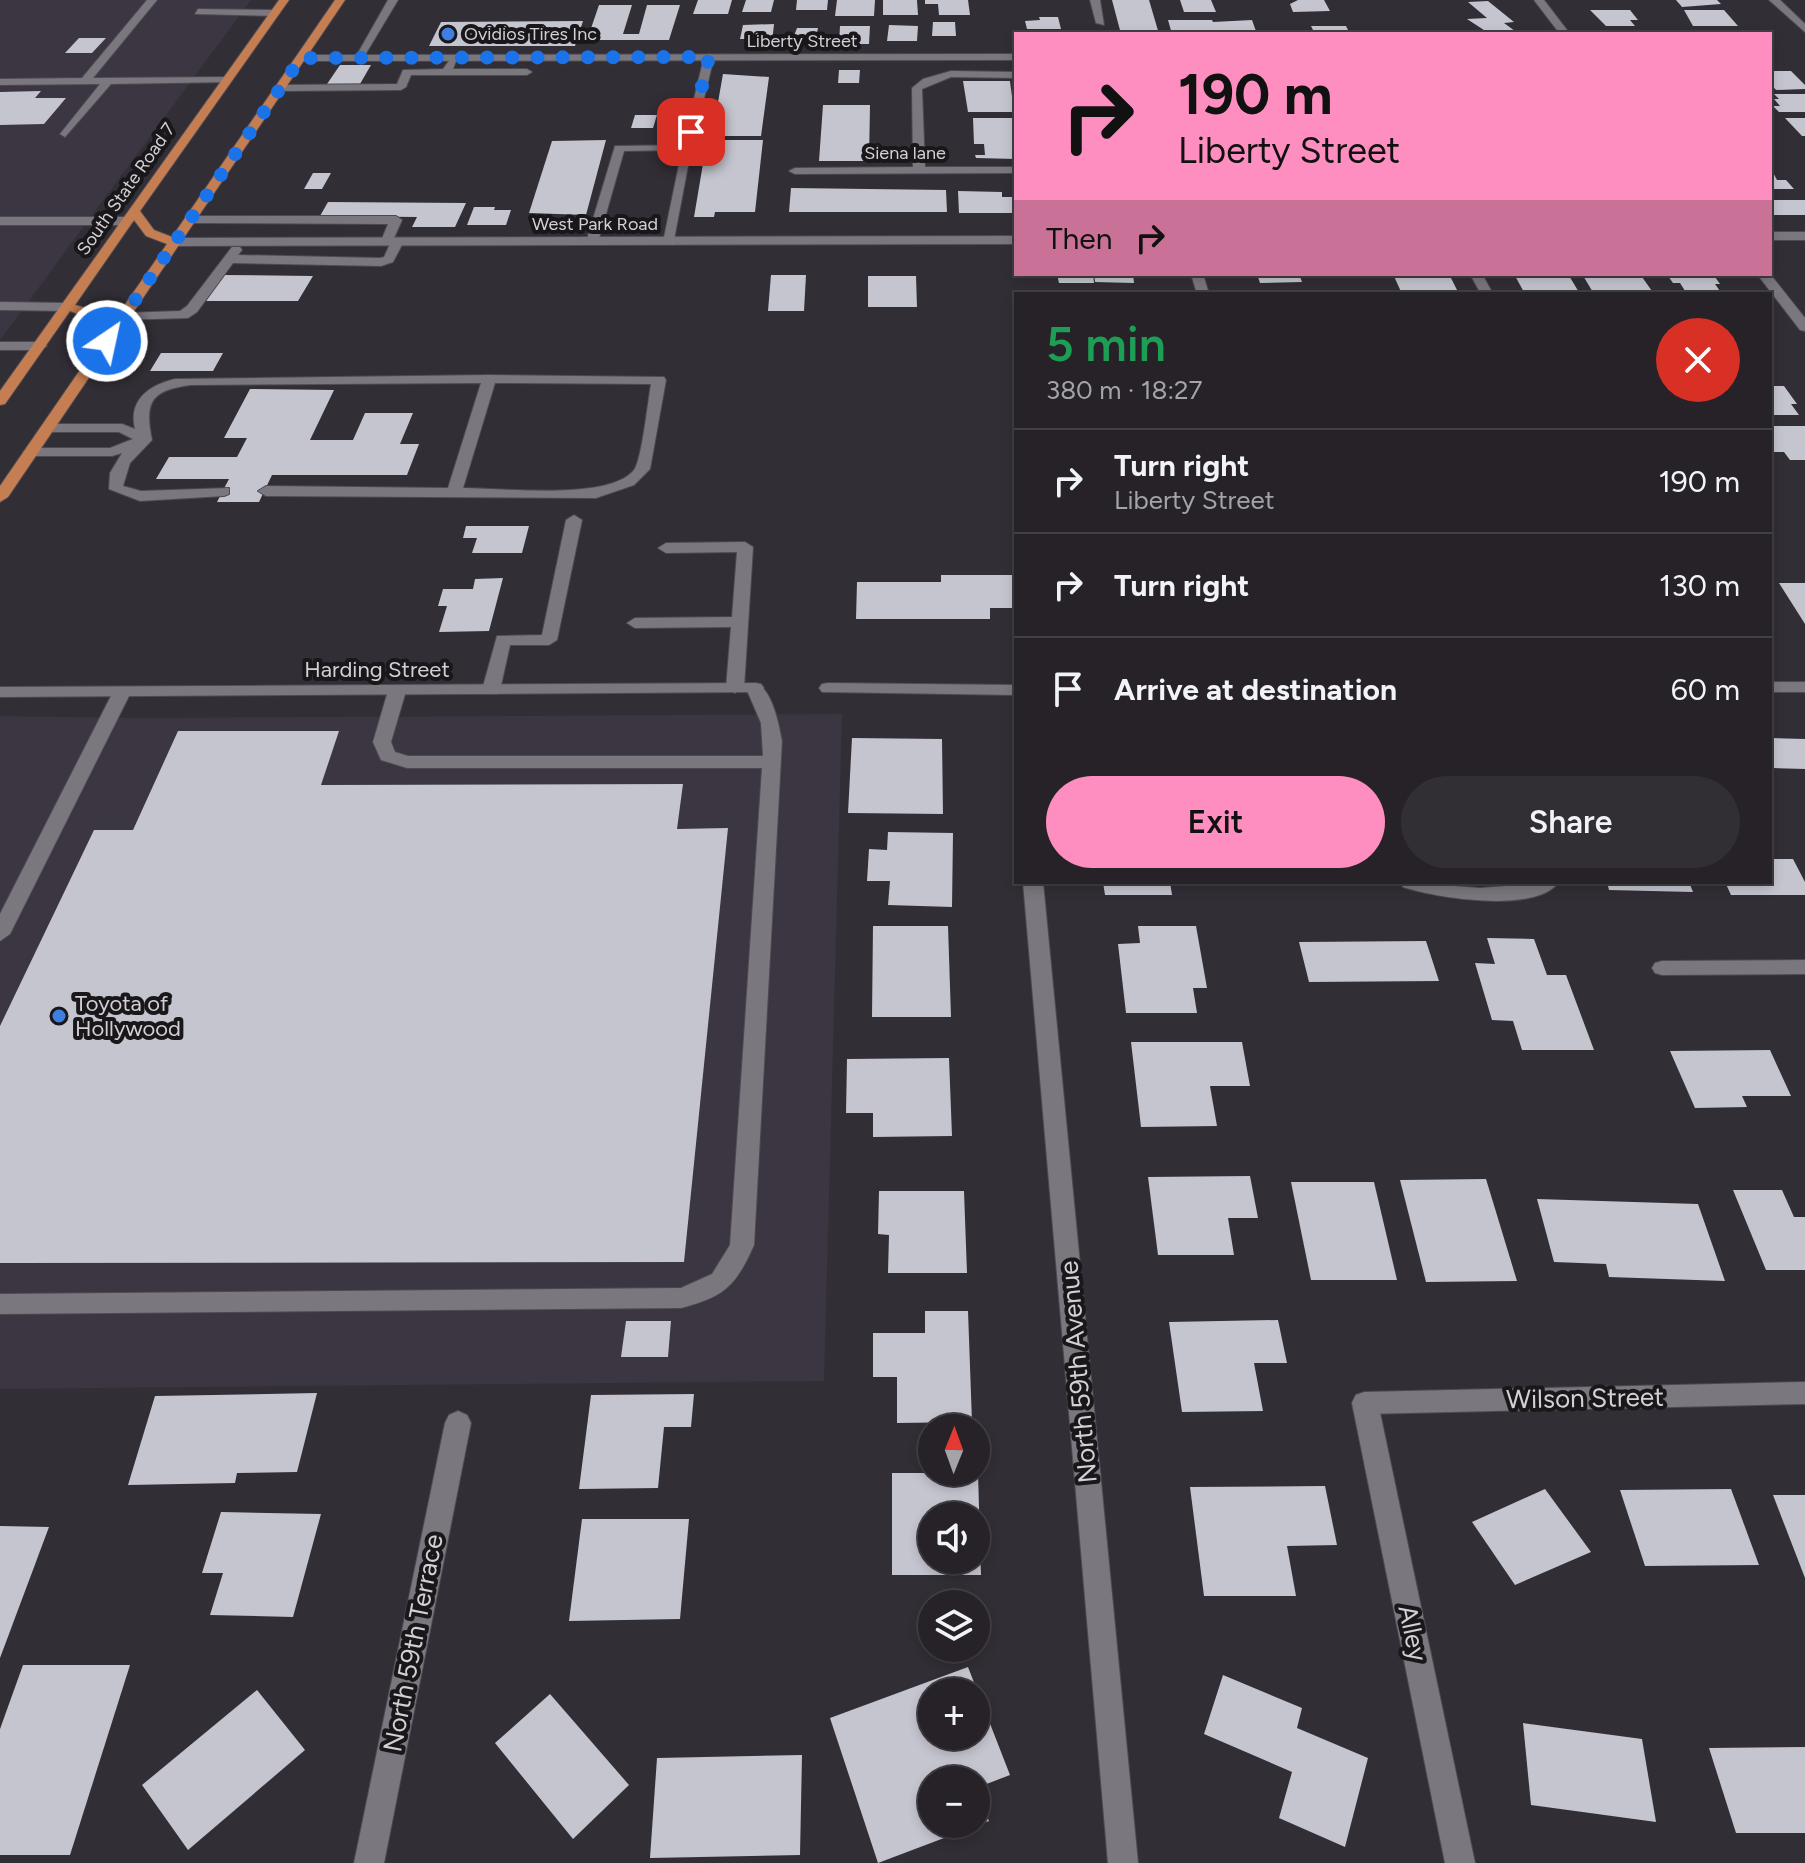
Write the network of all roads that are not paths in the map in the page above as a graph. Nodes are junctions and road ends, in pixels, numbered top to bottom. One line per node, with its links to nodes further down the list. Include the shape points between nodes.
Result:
1 (152, 0): 21 (street)
2 (208, 0): 9 (street, via 198,12)
3 (284, 0): 9 (main road, South State Road 7)
4 (340, 0): 15 (main road)
5 (393, 0): 16 (street)
6 (1095, 0): 10 (street)
7 (1539, 0): 12 (street)
8 (1774, 0): 11 (street)
9 (275, 13): 22 (main road, South State Road 7)
10 (1101, 23)
11 (1805, 29)
12 (1563, 32)
13 (709, 57): 14 (street, Liberty Street); 17 (street, Liberty Street); 26 (street)
14 (1014, 57)
15 (301, 58): 16 (street, Liberty Street); 25 (main road)
16 (358, 58): 17 (street, Liberty Street)
17 (452, 58): 18 (street)
18 (447, 72): 19 (street); 25 (street, via 407,72 401,87)
19 (527, 72)
20 (1014, 75): 30 (street, via 951,74 917,88)
21 (86, 80): 23 (street); 24 (street)
22 (227, 80): 23 (street); 31 (main road, South State Road 7)
23 (108, 81): 27 (street)
24 (0, 82)
25 (280, 88): 32 (main road)
26 (691, 132)
27 (65, 134)
28 (1014, 170): 30 (street, Siena lane)
29 (795, 171): 30 (street, Siena lane)
30 (919, 171)
31 (131, 216): 33 (street); 39 (main road, via 150,233); 47 (main road, South State Road 7)
32 (189, 219): 38 (street, via 396,220); 39 (main road)
33 (0, 221)
34 (1772, 236): 35 (street)
35 (1805, 236)
36 (1014, 240): 42 (street, West Park Road)
37 (347, 241): 38 (street, West Park Road); 40 (street, West Park Road); 44 (street)
38 (392, 241): 41 (street, West Park Road); 44 (street, via 389,259 381,262)
39 (174, 242): 40 (street, West Park Road); 48 (main road)
40 (242, 242): 43 (street)
41 (592, 242): 42 (street, West Park Road); 42 (street, via 619,148 688,147)
42 (669, 242)
43 (229, 259): 44 (street); 48 (street, via 183,315)
44 (335, 261)
45 (1765, 276): 49 (street)
46 (0, 306): 47 (street)
47 (67, 307): 50 (main road, via 99,318); 52 (main road, South State Road 7)
48 (124, 317): 50 (main road)
49 (1805, 327)
50 (107, 341): 55 (main road)
51 (0, 346): 52 (street)
52 (40, 346): 54 (main road, South State Road 7)
53 (489, 379): 56 (street, via 173,383 152,392 140,414); 60 (street); 60 (street, via 659,380 643,469 629,482 596,493)
54 (0, 401)
55 (47, 428): 56 (street, via 122,428); 57 (main road)
56 (145, 440): 57 (street, via 112,452); 58 (street, via 121,461 116,489 140,496)
57 (30, 452): 61 (main road)
58 (224, 491)
59 (266, 491): 60 (street)
60 (454, 492)
61 (0, 497)
62 (574, 520): 70 (street, via 549,640 503,640)
63 (666, 548): 64 (street, via 745,547)
64 (740, 622): 65 (street); 68 (street)
65 (635, 623)
66 (1772, 687): 67 (street)
67 (1805, 687)
68 (745, 688): 70 (street, Harding Street); 75 (street, via 770,723)
69 (828, 688): 72 (street)
70 (491, 690): 71 (street, Harding Street)
71 (397, 691): 74 (street, Harding Street); 75 (street, via 382,742 387,756 407,762)
72 (1014, 691)
73 (0, 692): 74 (street, Harding Street)
74 (122, 692): 79 (street)
75 (771, 762): 82 (street, via 742,1245 730,1273 710,1291 681,1298)
76 (1033, 884): 87 (street, North 59th Avenue)
77 (1415, 884): 78 (street, via 1432,891 1486,893 1527,891)
78 (1544, 884)
79 (0, 934)
80 (1805, 967): 81 (street)
81 (1662, 968)
82 (0, 1304)
83 (1805, 1393): 84 (street, Wilson Street)
84 (1365, 1403): 88 (street, Alley)
85 (458, 1423): 86 (street, North 59th Terrace)
86 (369, 1863)
87 (1123, 1863)
88 (1460, 1863)

